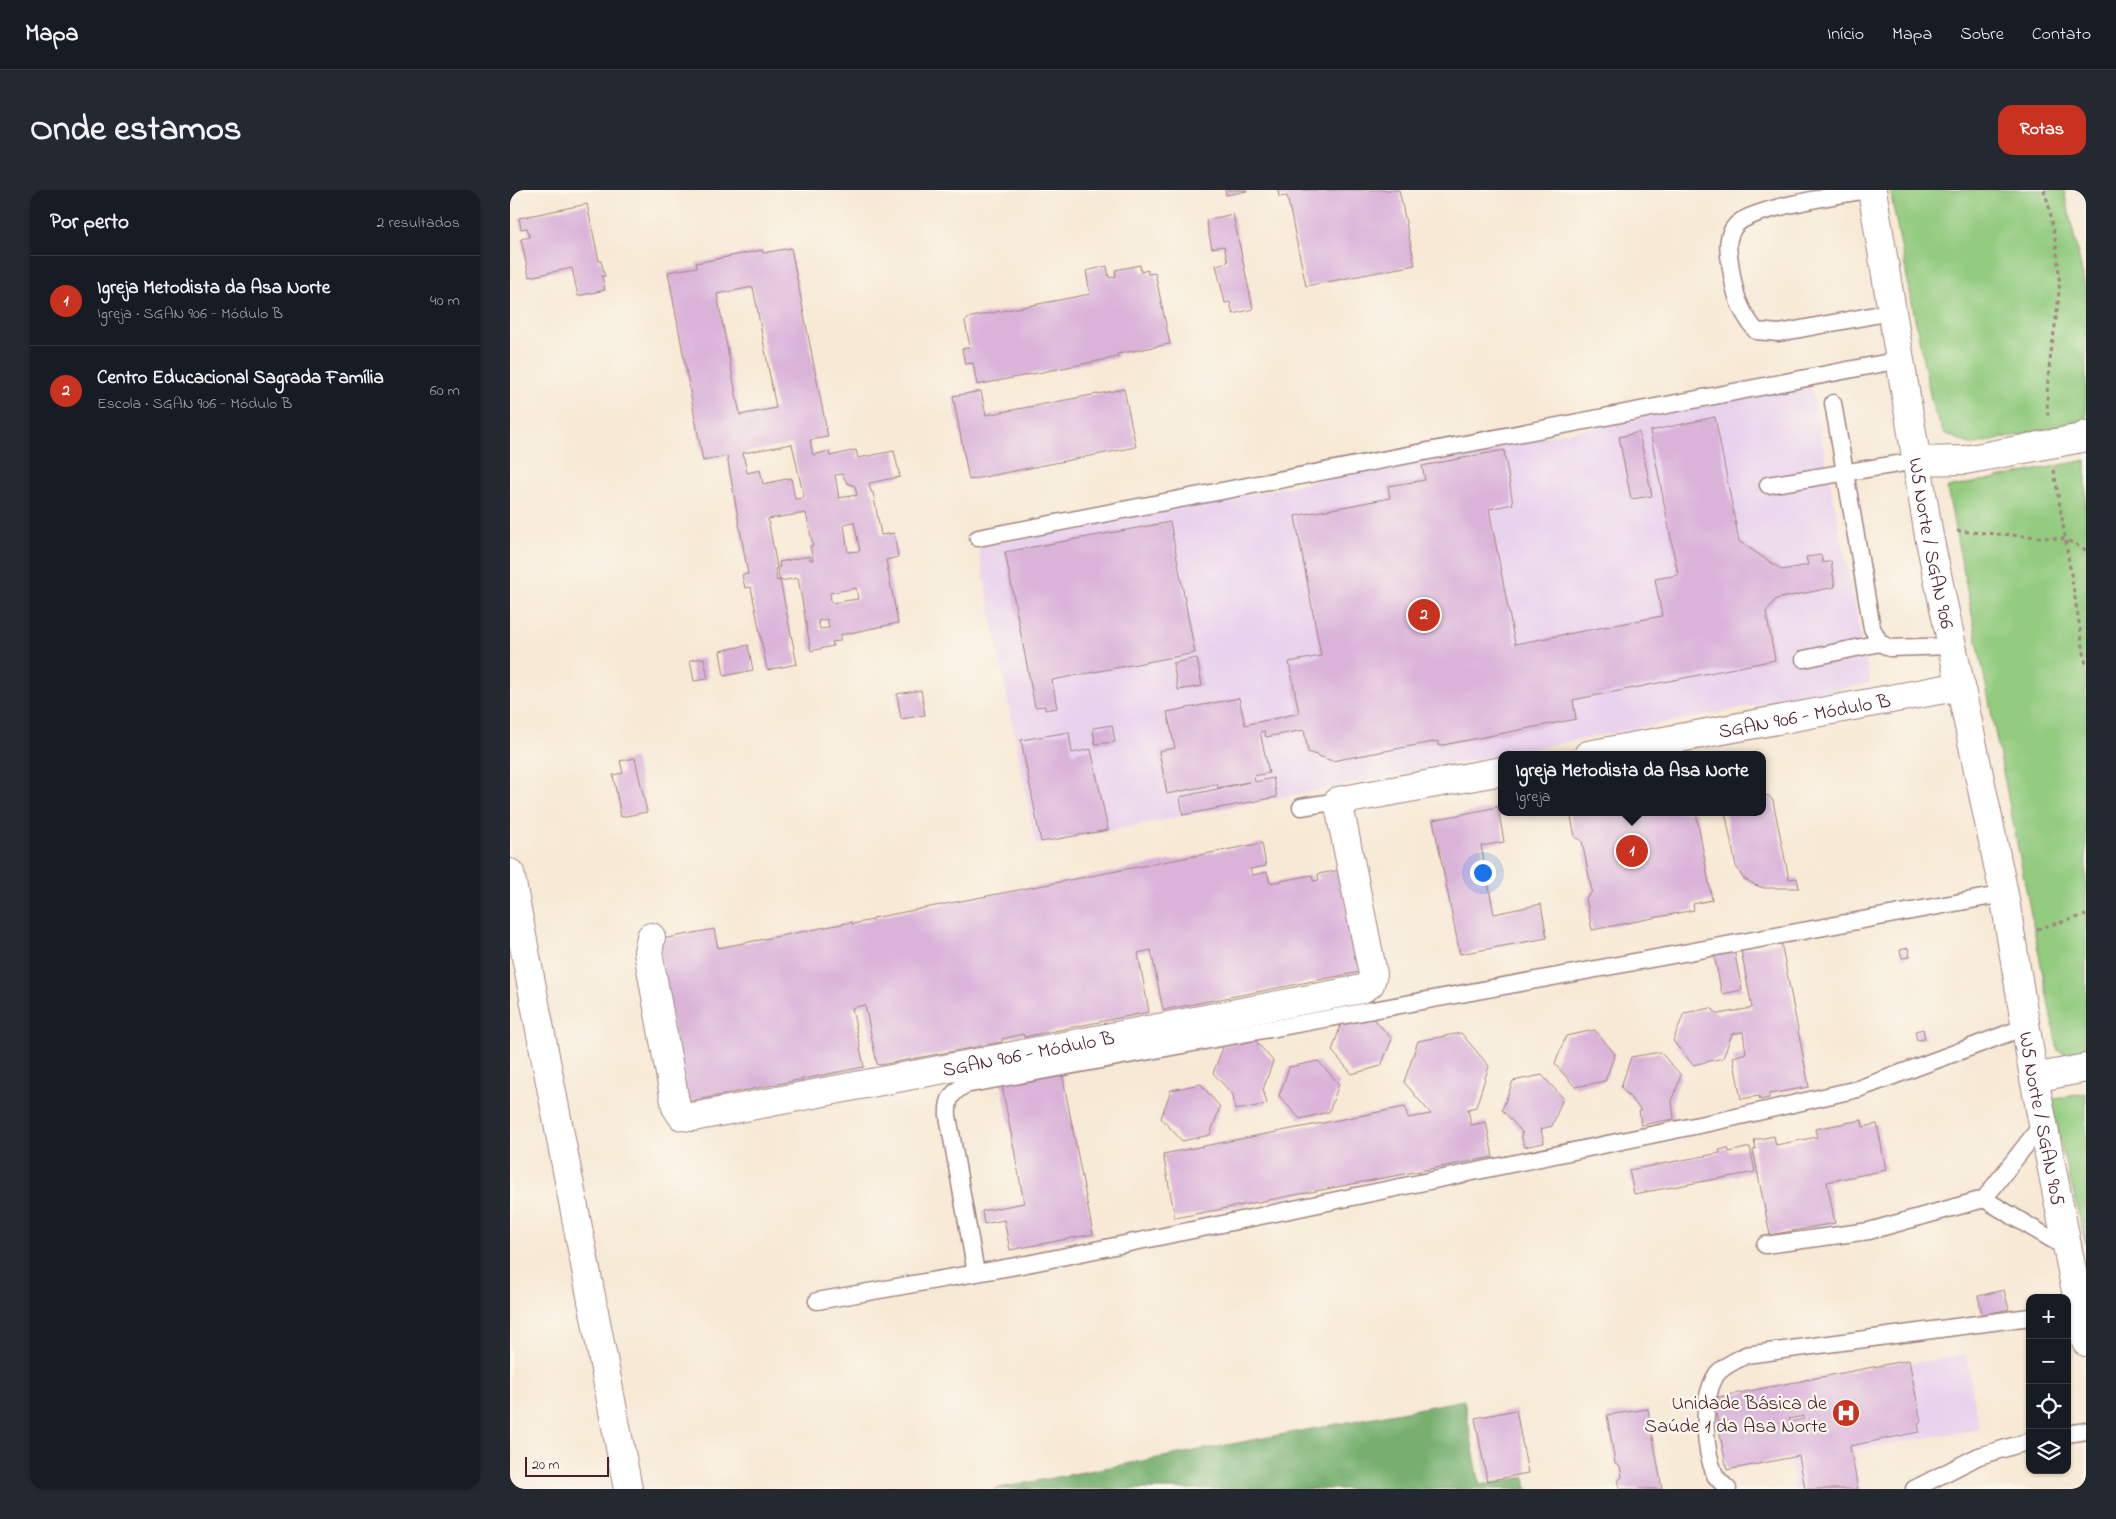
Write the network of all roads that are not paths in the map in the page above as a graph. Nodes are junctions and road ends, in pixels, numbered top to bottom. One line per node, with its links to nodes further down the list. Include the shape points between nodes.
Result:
1 (1867, 190): 3 (lane, via 1764,212 1736,225 1727,241 1737,302 1756,331 1779,333)
2 (1872, 190): 3 (street, W5 Norte / SGAN 906)
3 (1891, 312): 4 (street, W5 Norte / SGAN 906)
4 (1900, 360): 7 (street, W5 Norte / SGAN 906); 10 (lane)
5 (1833, 403): 8 (lane)
6 (2086, 435): 7 (street, via 1965,460)
7 (1916, 461): 8 (lane); 12 (street, W5 Norte / SGAN 906)
8 (1846, 474): 9 (lane); 11 (lane, via 1872,628)
9 (1768, 485)
10 (978, 538)
11 (1880, 643): 12 (lane, via 1890,648); 13 (lane)
12 (1952, 646): 14 (street, W5 Norte / SGAN 906)
13 (1804, 659)
14 (1960, 686): 15 (street, SGAN 906 - Módulo B); 20 (street, W5 Norte / SGAN 906)
15 (1610, 751)
16 (1498, 772): 17 (street)
17 (1338, 801): 18 (lane); 21 (street, SGAN 906 - Módulo B, via 1373,974 1370,984 1362,989 694,1117 682,1116 676,1107 648,952)
18 (1301, 808)
19 (510, 873): 37 (street)
20 (2004, 894): 22 (street, W5 Norte / SGAN 905); 29 (lane, via 965,1085 952,1092 948,1116)
21 (652, 937)
22 (2025, 1026): 24 (street, W5 Norte / SGAN 905); 29 (lane, via 1858,1089 1723,1120)
23 (2086, 1068): 24 (street)
24 (2034, 1078): 25 (street, W5 Norte / SGAN 905)
25 (2043, 1123): 26 (lane); 28 (street, W5 Norte / SGAN 905)
26 (1984, 1199): 27 (lane, via 1869,1231); 28 (lane)
27 (1765, 1245)
28 (2068, 1249): 31 (street, W5 Norte / SGAN 905)
29 (976, 1273): 30 (lane)
30 (817, 1301)
31 (2074, 1312): 33 (street, W5 Norte / SGAN 905)
32 (2026, 1318): 38 (lane, via 1746,1355 1724,1367 1715,1376 1705,1408 1716,1477)
33 (2086, 1342)
34 (2086, 1431): 35 (lane)
35 (2071, 1433)
36 (2026, 1442): 39 (lane, via 1979,1456)
37 (628, 1489)
38 (1728, 1489)
39 (1914, 1489)

